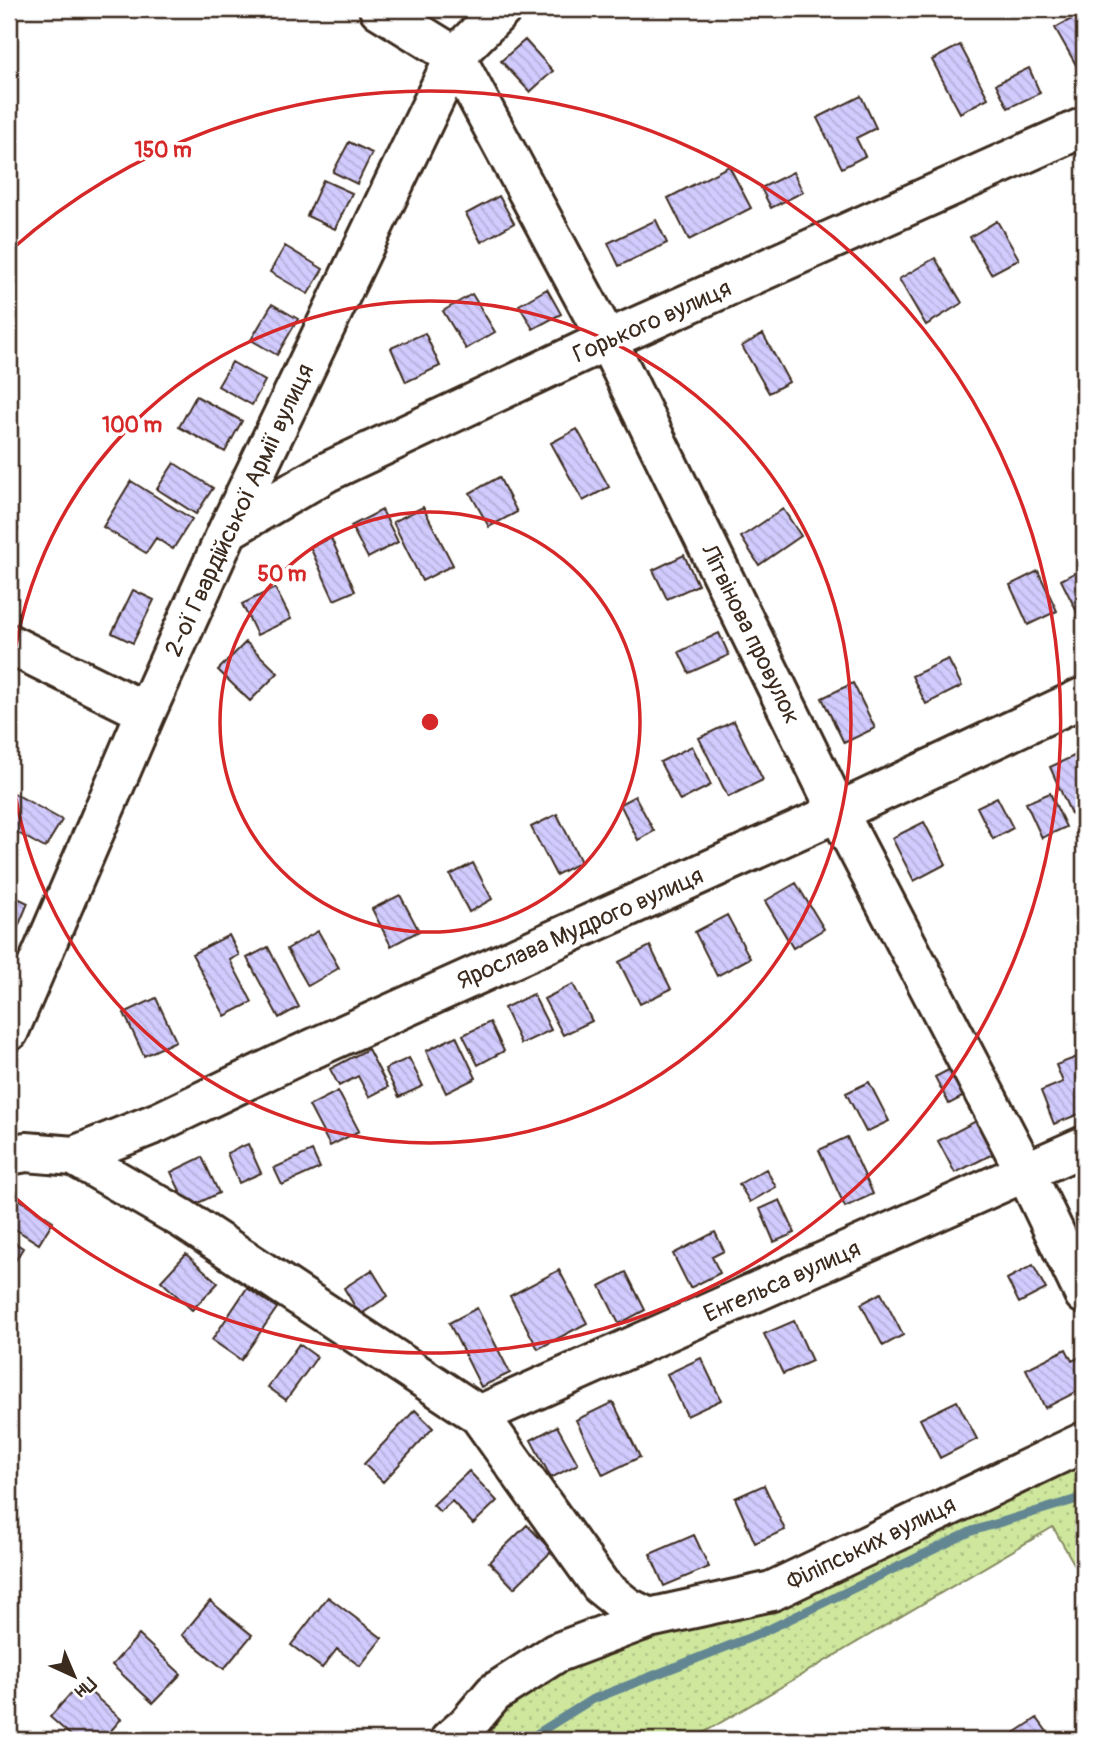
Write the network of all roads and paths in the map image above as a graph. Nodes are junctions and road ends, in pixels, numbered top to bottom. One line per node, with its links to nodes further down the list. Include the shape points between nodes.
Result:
1 (379, 9): 3 (street)
2 (502, 9): 3 (street, 2-ої Гвардійської Армії вулиця)
3 (455, 56): 5 (street, Літвінова провулок); 6 (street, 2-ої Гвардійської Армії вулиця)
4 (1084, 127): 5 (street, Горького вулиця)
5 (607, 340): 6 (street, Горького вулиця, via 327,472); 10 (street, Літвінова провулок)
6 (228, 530): 9 (street, 2-ої Гвардійської Армії вулиця)
7 (9, 644): 9 (street)
8 (1084, 697): 10 (street, Ярослава Мудрого вулиця)
9 (146, 712): 11 (street, 2-ої Гвардійської Армії вулиця)
10 (838, 812): 14 (street, Ярослава Мудрого вулиця, via 159,1122); 15 (street, Літвінова провулок)
11 (9, 1031)
12 (1084, 1146): 15 (street, Енгельса вулиця)
13 (9, 1156): 14 (street, Ярослава Мудрого вулиця, via 26,1152)
14 (74, 1156): 17 (street, Ярослава Мудрого вулиця, via 183,1219)
15 (1026, 1173): 16 (street, Літвінова провулок); 17 (street, Енгельса вулиця)
16 (1084, 1294)
17 (479, 1415): 19 (street, Ярослава Мудрого вулиця, via 601,1586)
18 (1084, 1442): 19 (street, Філіпських вулиця, via 772,1591)
19 (649, 1618): 20 (street, Філіпських вулиця, via 556,1653 494,1693)
20 (450, 1740)

